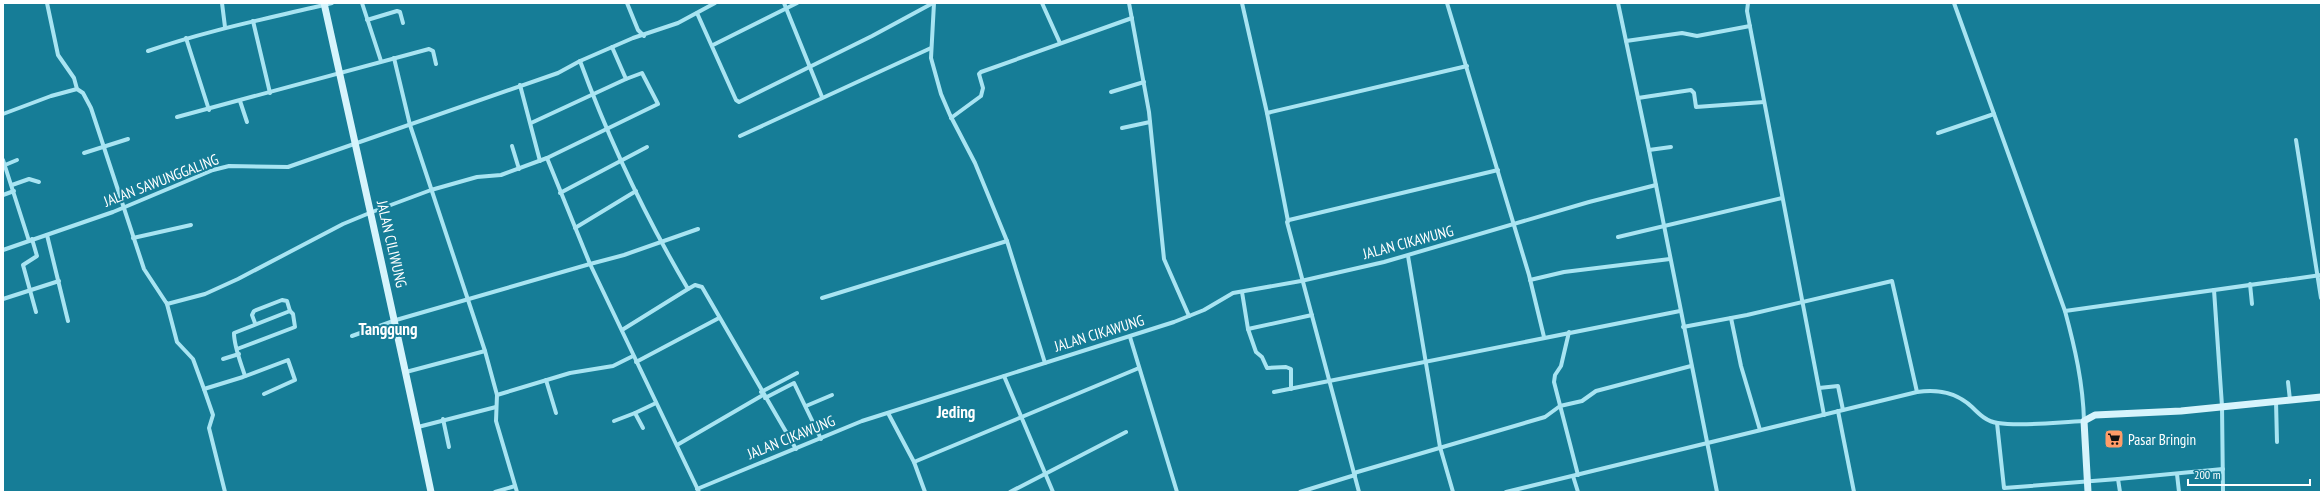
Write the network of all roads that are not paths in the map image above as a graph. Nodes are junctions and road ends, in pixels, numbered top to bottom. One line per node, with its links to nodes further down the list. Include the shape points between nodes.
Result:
1 (46, 3): 46 (street, via 58,55 74,78)
2 (222, 3): 25 (street)
3 (332, 3): 17 (street)
4 (362, 3): 21 (street)
5 (627, 3): 26 (street)
6 (715, 3): 19 (street, JALAN SAWUNGGALING)
7 (784, 3): 18 (street)
8 (797, 3): 18 (street)
9 (933, 3): 34 (street); 41 (street)
10 (1042, 3): 31 (street)
11 (1129, 3): 20 (street)
12 (1242, 3): 55 (street)
13 (1447, 3): 40 (street)
14 (1618, 3): 30 (street)
15 (1748, 3): 24 (street)
16 (1954, 3): 57 (street)
17 (324, 4): 22 (street); 42 (main road, JALAN CILIWUNG)
18 (786, 8): 32 (street); 41 (street)
19 (697, 13): 27 (street, JALAN SAWUNGGALING); 32 (street)
20 (1132, 18): 31 (street); 44 (street)
21 (367, 20): 23 (street, via 397,11 400,12); 37 (street)
22 (253, 21): 25 (street); 47 (street)
23 (403, 23)
24 (1750, 26): 30 (street, via 1700,36 1682,33); 53 (street)
25 (225, 27): 28 (street)
26 (638, 30): 27 (street); 29 (street)
27 (645, 36): 29 (street, JALAN SAWUNGGALING)
28 (186, 38): 35 (street); 54 (street)
29 (633, 38): 33 (street, JALAN SAWUNGGALING)
30 (1626, 41): 51 (street)
31 (1060, 43): 59 (street, via 981,72 979,74 983,88 982,96)
32 (713, 45): 41 (street, via 738,102)
33 (612, 47): 38 (street, JALAN SAWUNGGALING); 43 (street)
34 (931, 48): 50 (street); 59 (street, via 933,65)
35 (148, 52)
36 (394, 58): 37 (street); 39 (street, via 431,49); 63 (street)
37 (381, 61): 42 (street)
38 (580, 61): 45 (street, JALAN SAWUNGGALING, via 558,73); 49 (street)
39 (436, 64)
40 (1467, 66): 55 (street); 83 (street)
41 (810, 67): 50 (street)
42 (340, 73): 47 (street); 70 (main road, JALAN CILIWUNG)
43 (626, 79): 49 (street); 65 (street, via 642,73 658,104)
44 (1144, 82): 48 (street); 61 (street)
45 (520, 85): 62 (street); 63 (street, JALAN SAWUNGGALING)
46 (77, 89): 56 (street); 71 (street, via 88,102)
47 (270, 92): 52 (street)
48 (1111, 92)
49 (593, 95): 62 (street); 65 (street)
50 (822, 97): 67 (street)
51 (1638, 98): 53 (street, via 1691,90 1694,92 1696,107); 75 (street)
52 (240, 101): 54 (street); 60 (street)
53 (1764, 102): 92 (street)
54 (209, 110): 58 (street)
55 (1267, 113): 95 (street)
56 (3, 114)
57 (1994, 114): 66 (street); 129 (street)
58 (177, 117)
59 (951, 118): 105 (street, via 975,163)
60 (247, 122)
61 (1150, 122): 64 (street); 132 (street, via 1164,259)
62 (531, 123): 79 (street)
63 (410, 125): 70 (street, JALAN SAWUNGGALING); 87 (street)
64 (1122, 128)
65 (606, 130): 77 (street); 80 (street)
66 (1938, 132)
67 (740, 136)
68 (128, 139): 71 (street)
69 (2296, 140): 111 (street)
70 (354, 144): 93 (street, JALAN SAWUNGGALING, via 288,167 230,166 206,172); 94 (main road, JALAN CILIWUNG)
71 (105, 146): 76 (street); 93 (street)
72 (512, 146): 82 (street)
73 (647, 147): 80 (street)
74 (1671, 147): 75 (street)
75 (1649, 150): 86 (street)
76 (84, 153)
77 (547, 158): 79 (street); 90 (street)
78 (17, 160): 81 (street)
79 (540, 161): 82 (street)
80 (620, 161): 89 (street); 90 (street)
81 (4, 163): 85 (street)
82 (519, 169): 87 (street)
83 (1498, 170): 95 (street); 97 (street)
84 (39, 182): 85 (street, via 29,180)
85 (12, 185): 88 (street)
86 (1656, 185): 97 (street, JALAN CIKAWUNG, via 1589,202); 99 (street)
87 (431, 190): 94 (street); 123 (street)
88 (14, 191): 91 (street); 104 (street)
89 (636, 191): 98 (street); 106 (street)
90 (560, 192): 98 (street)
91 (3, 195)
92 (1782, 198): 99 (street); 124 (street)
93 (124, 207): 101 (street, JALAN SAWUNGGALING); 103 (street)
94 (372, 212): 125 (street, via 343,224 205,294); 135 (main road, JALAN CILIWUNG)
95 (1288, 221): 114 (street)
96 (191, 225): 103 (street)
97 (1513, 226): 108 (street, JALAN CIKAWUNG); 112 (street)
98 (576, 228): 110 (street)
99 (1664, 228): 102 (street); 109 (street)
100 (698, 229): 106 (street)
101 (47, 235): 104 (street, JALAN SAWUNGGALING); 113 (street)
102 (1618, 237)
103 (133, 238): 125 (street, via 147,276)
104 (30, 240): 107 (street, JALAN SAWUNGGALING); 117 (street, via 37,256 23,265)
105 (1007, 241): 120 (street); 151 (street)
106 (662, 243): 110 (street); 116 (street)
107 (3, 250)
108 (1408, 256): 114 (street, JALAN CIKAWUNG); 152 (street)
109 (1670, 260): 112 (street, via 1564,272); 128 (street)
110 (590, 264): 123 (street); 140 (street)
111 (2319, 275): 115 (street); 121 (street)
112 (1530, 280): 143 (street)
113 (59, 281): 117 (street); 136 (street)
114 (1301, 281): 119 (street, JALAN CIKAWUNG); 131 (street)
115 (2250, 284): 118 (street); 126 (street)
116 (688, 289): 133 (street, via 695,285 702,287); 140 (street)
117 (30, 290): 122 (street); 130 (street)
118 (2214, 290): 129 (street); 177 (street)
119 (1242, 292): 132 (street, JALAN CIKAWUNG, via 1228,295); 139 (street)
120 (822, 298)
121 (2321, 298)
122 (3, 299)
123 (467, 301): 135 (street); 146 (street)
124 (1802, 303): 134 (street); 162 (street); 166 (street, via 1894,282)
125 (167, 304): 163 (street, via 177,342 193,359)
126 (2252, 304)
127 (290, 311): 137 (street); 137 (street, via 287,301 282,300 254,311 252,315); 145 (street, via 295,327)
128 (1680, 311): 138 (street); 141 (street)
129 (2065, 311): 188 (street, via 2076,353 2083,395)
130 (36, 312)
131 (1312, 315): 139 (street); 160 (street)
132 (1189, 316): 144 (street, JALAN CIKAWUNG)
133 (719, 318): 150 (street); 170 (street)
134 (1731, 318): 138 (street); 192 (street, via 1741,366)
135 (396, 320): 142 (street); 155 (main road, JALAN CILIWUNG)
136 (68, 321)
137 (255, 323): 145 (street, via 234,333)
138 (1683, 327): 153 (street)
139 (1248, 329): 164 (street, via 1256,352 1262,357 1265,366 1291,369)
140 (622, 330): 148 (street)
141 (1569, 332): 143 (street); 176 (street, via 1561,366 1555,378)
142 (352, 336)
143 (1544, 336): 152 (street)
144 (1130, 337): 151 (street, JALAN CIKAWUNG); 154 (street)
145 (237, 349): 147 (street)
146 (485, 351): 155 (street); 169 (street)
147 (238, 354): 149 (street); 157 (street)
148 (633, 356): 150 (street); 159 (street, via 613,366 585,369)
149 (223, 359)
150 (636, 362): 174 (street)
151 (1045, 363): 158 (street, JALAN CIKAWUNG)
152 (1426, 363): 160 (street); 199 (street)
153 (1691, 366): 176 (street, via 1604,388 1582,400); 196 (street)
154 (1139, 368): 185 (street); 221 (street)
155 (406, 372): 190 (main road, JALAN CILIWUNG)
156 (797, 373): 170 (street)
157 (245, 376): 163 (street); 167 (street, via 288,360 295,380)
158 (1004, 376): 183 (street, JALAN CIKAWUNG); 185 (street)
159 (546, 380): 169 (street); 181 (street)
160 (1330, 382): 164 (street); 204 (street)
161 (2288, 382): 173 (street)
162 (1819, 388): 179 (street, via 1838,386); 184 (street)
163 (204, 389): 214 (street, via 213,415 209,428)
164 (1291, 389): 165 (street)
165 (1274, 392)
166 (1918, 392): 179 (street); 189 (street, via 1945,392)
167 (264, 394)
168 (832, 394): 175 (street)
169 (497, 395): 178 (street)
170 (763, 395): 175 (street, via 794,382); 197 (street); 200 (street)
171 (2321, 397): 173 (main road)
172 (2276, 400): 173 (main road); 177 (main road); 195 (street)
173 (2290, 400)
174 (656, 403): 182 (street); 197 (street)
175 (806, 406): 194 (street)
176 (1560, 406): 199 (street, via 1545,417); 206 (street)
177 (2222, 406): 188 (main road, via 2181,411 2095,415); 202 (street)
178 (496, 407): 186 (street); 210 (street, via 496,421)
179 (1844, 410): 180 (street)
180 (1838, 411): 184 (street); 229 (street)
181 (556, 413)
182 (635, 413): 187 (street); 191 (street)
183 (888, 413): 194 (street, JALAN CIKAWUNG); 201 (street)
184 (1824, 415): 192 (street)
185 (1021, 416): 201 (street); 203 (street)
186 (443, 419): 190 (street); 198 (street)
187 (614, 421)
188 (2084, 421): 189 (street); 209 (main road)
189 (1997, 423): 213 (street, via 2003,486)
190 (418, 427): 215 (main road, JALAN CILIWUNG)
191 (643, 428)
192 (1760, 430): 196 (street)
193 (1126, 432): 203 (street)
194 (821, 439): 200 (street, JALAN CIKAWUNG)
195 (2278, 442)
196 (1707, 444): 206 (street); 228 (street)
197 (677, 445): 212 (street)
198 (449, 447)
199 (1440, 447): 204 (street); 224 (street)
200 (796, 449): 212 (street, JALAN CIKAWUNG)
201 (914, 462): 218 (street)
202 (2223, 469): 205 (street); 233 (street)
203 (1045, 473): 219 (street); 220 (street)
204 (1354, 474): 222 (street); 223 (street)
205 (2177, 474): 208 (street); 232 (street)
206 (1578, 475): 207 (street)
207 (1573, 476): 211 (street); 227 (street)
208 (2118, 480): 209 (street); 231 (street)
209 (2088, 482): 213 (street); 230 (main road)
210 (515, 486): 216 (street); 217 (street)
211 (1527, 487): 225 (street); 226 (street)
212 (698, 490)
213 (2013, 490)
214 (225, 492)
215 (431, 492)
216 (495, 492)
217 (517, 492)
218 (926, 492)
219 (1010, 492)
220 (1053, 492)
221 (1176, 492)
222 (1300, 492)
223 (1359, 492)
224 (1453, 492)
225 (1506, 492)
226 (1528, 492)
227 (1578, 492)
228 (1717, 492)
229 (1854, 492)
230 (2088, 492)
231 (2120, 492)
232 (2179, 492)
233 (2224, 492)

